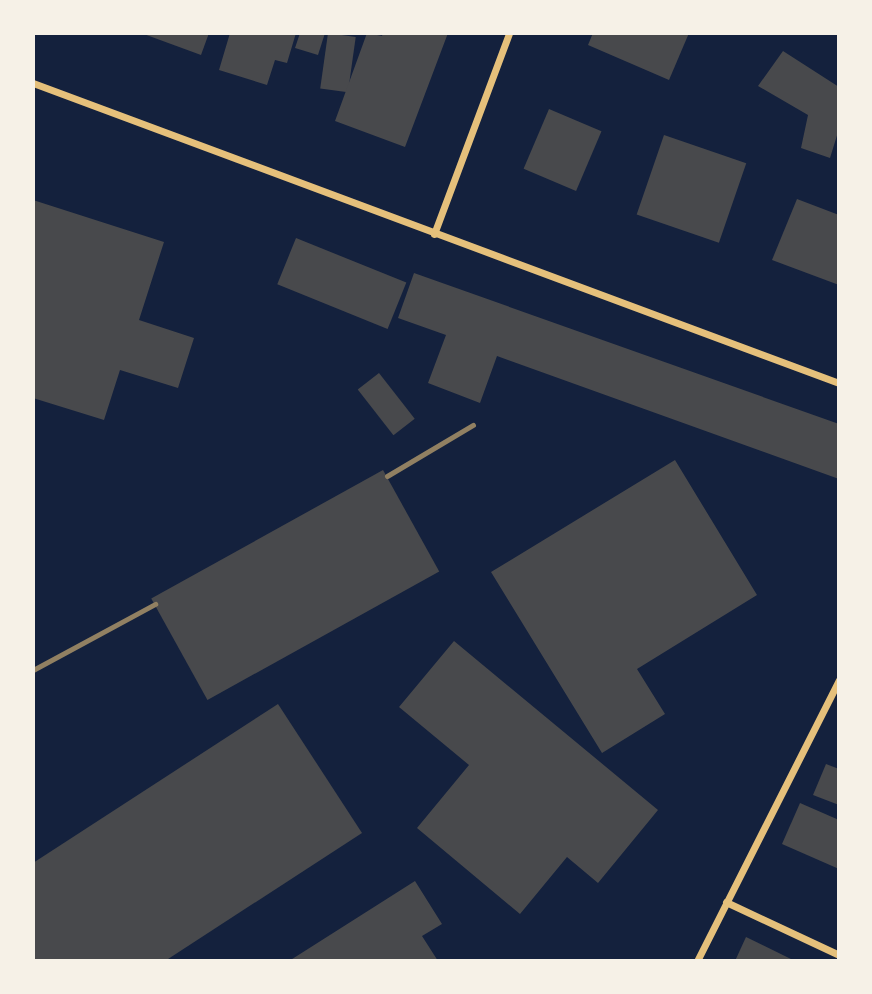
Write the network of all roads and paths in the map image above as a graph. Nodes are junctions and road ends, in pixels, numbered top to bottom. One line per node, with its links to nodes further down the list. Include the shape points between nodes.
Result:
1 (509, 33): 3 (street)
2 (33, 83): 3 (street)
3 (434, 234): 4 (street)
4 (839, 383)
5 (839, 680): 6 (street)
6 (726, 902): 7 (street); 8 (street)
7 (839, 955)
8 (697, 961)

